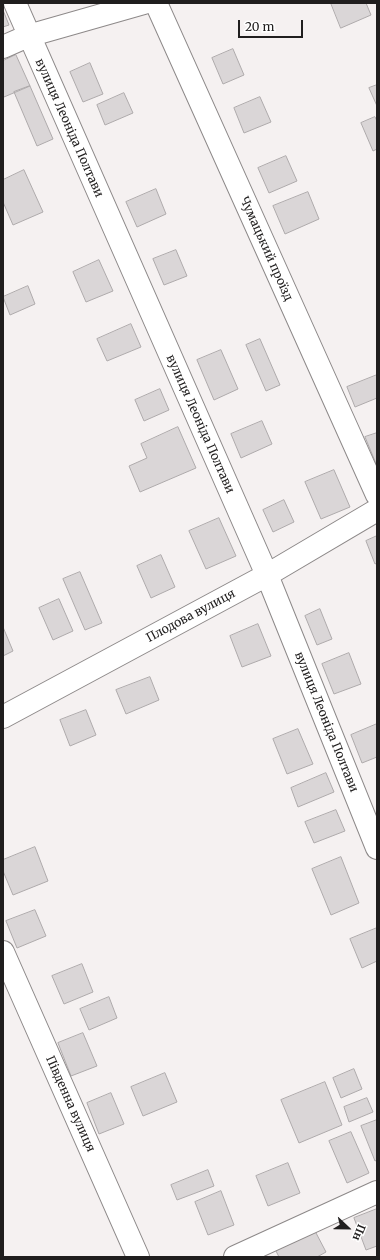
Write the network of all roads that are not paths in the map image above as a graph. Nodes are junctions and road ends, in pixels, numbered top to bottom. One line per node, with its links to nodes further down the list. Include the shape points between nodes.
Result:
1 (15, 3): 4 (street, вулиця Леоніда Полтави)
2 (144, 3): 4 (street)
3 (156, 3): 6 (street, Чумацький проїзд)
4 (28, 36): 5 (street); 8 (street, вулиця Леоніда Полтави)
5 (3, 47)
6 (377, 495)
7 (377, 510): 8 (street, Плодова вулиця)
8 (267, 575): 9 (street, Плодова вулиця); 10 (street, вулиця Леоніда Полтави)
9 (3, 717)
10 (377, 848)
11 (3, 952): 13 (street, Південна вулиця)
12 (377, 1192): 14 (street)
13 (138, 1257)
14 (235, 1257)

